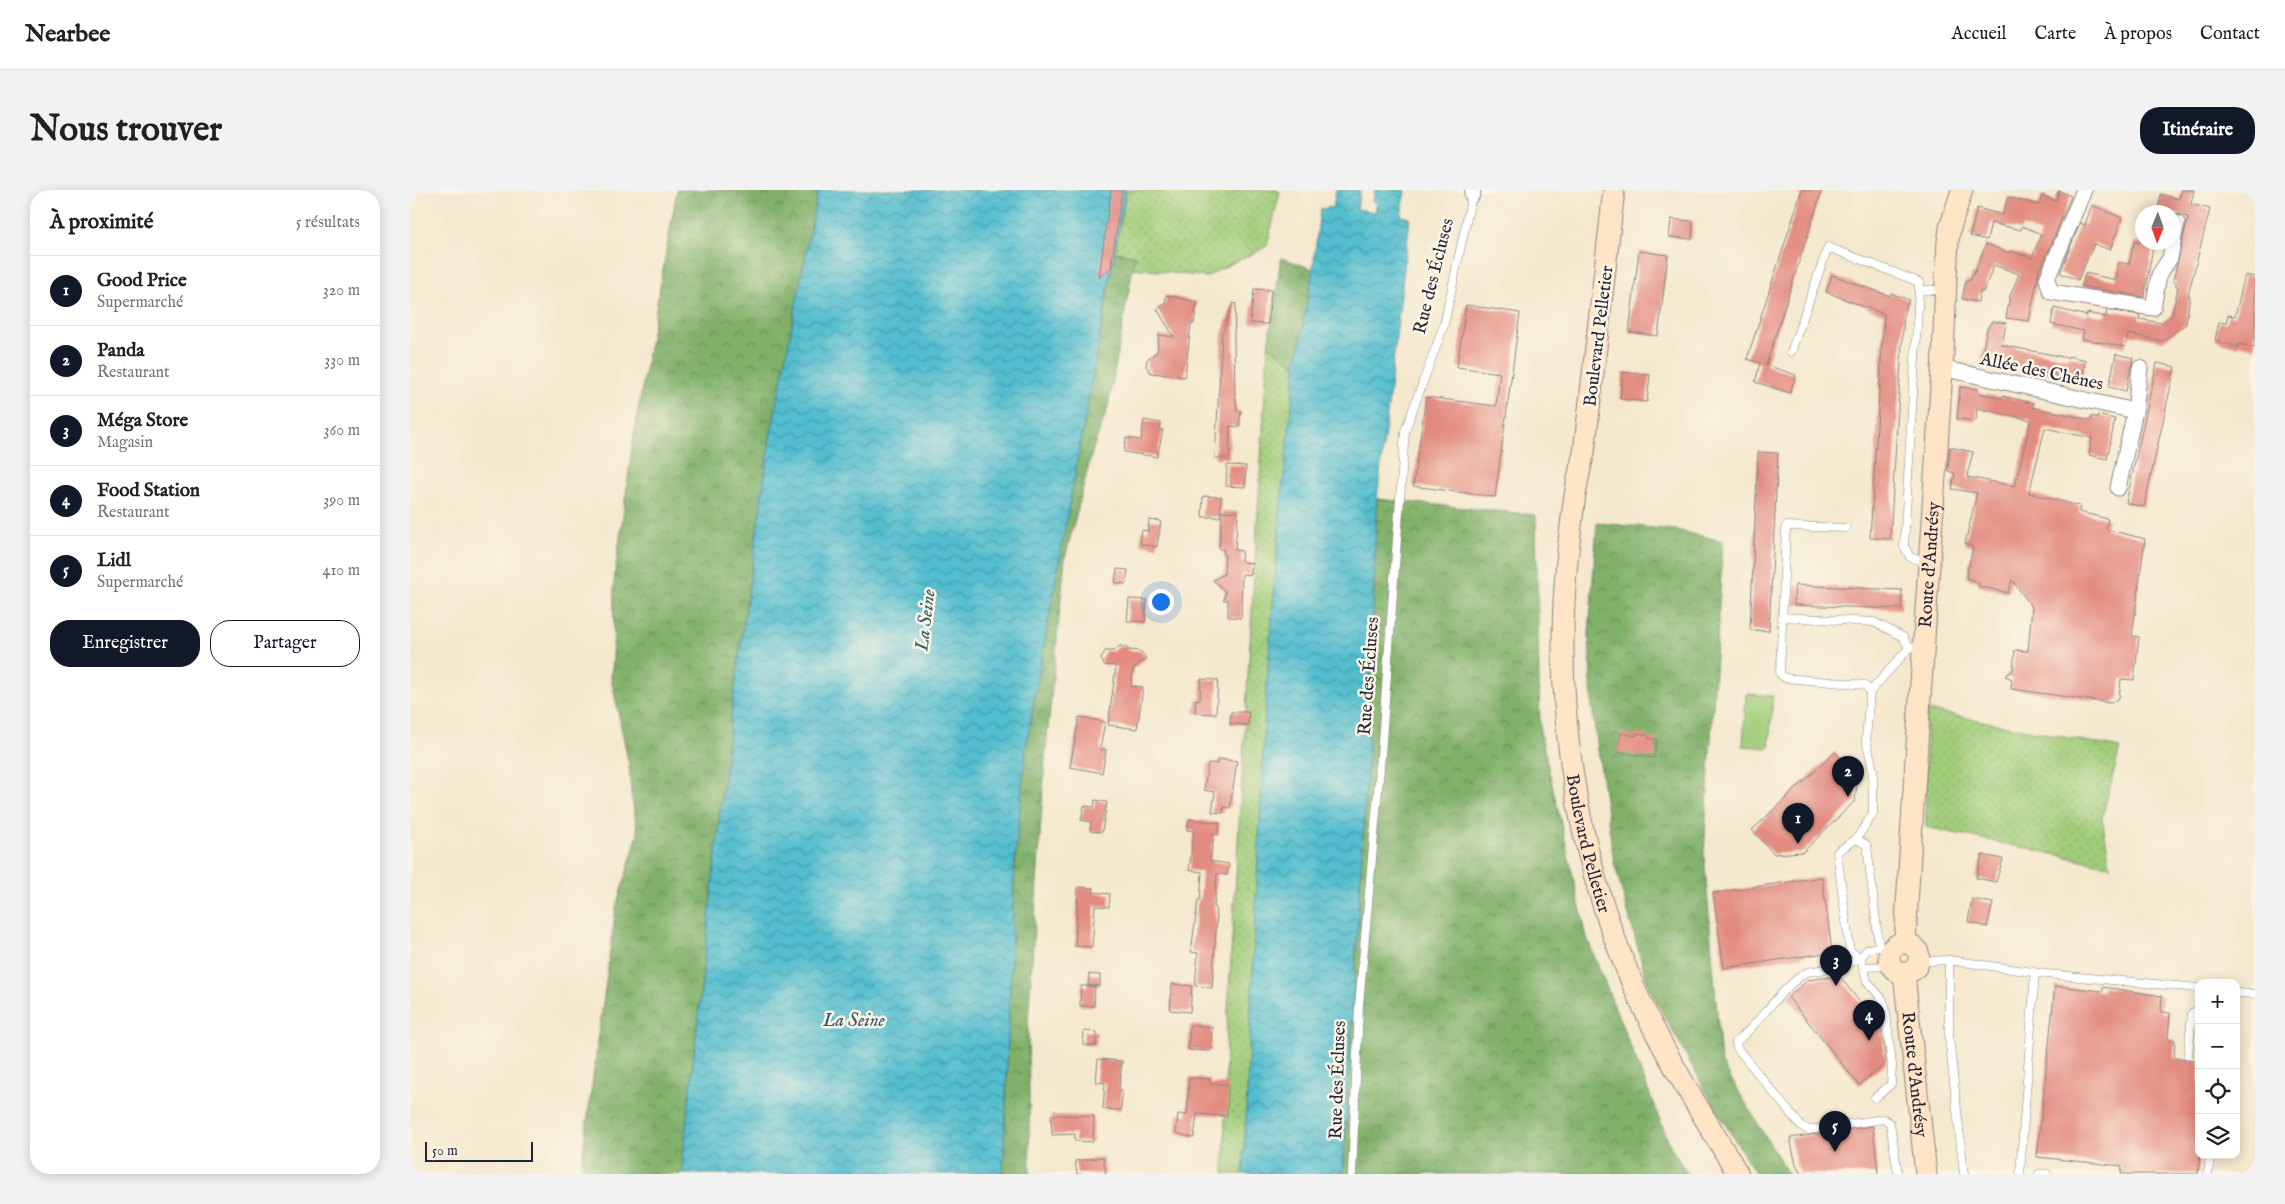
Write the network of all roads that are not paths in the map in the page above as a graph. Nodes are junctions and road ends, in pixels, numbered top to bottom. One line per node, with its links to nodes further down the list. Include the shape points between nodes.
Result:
1 (1601, 190): 13 (main road, Boulevard Pelletier, via 1576,404 1572,453)
2 (1614, 190): 13 (main road, Boulevard Pelletier, via 1584,453)
3 (1962, 190): 8 (main road, Route d'Andrésy, via 1950,228)
4 (2084, 190): 6 (street, via 2047,279 2051,292 2153,308 2159,276)
5 (1473, 192): 34 (lane, Rue des Écluses, via 1444,324 1404,431 1359,1005)
6 (2172, 250)
7 (1919, 290): 8 (lane); 9 (lane, via 1919,282 1828,247); 16 (lane, via 1904,546 1910,557)
8 (1945, 291): 10 (main road, Route d'Andrésy)
9 (1791, 352)
10 (1942, 368): 12 (street, Allée des Chênes); 16 (main road, Route d'Andrésy)
11 (2140, 368): 12 (street)
12 (2134, 411): 14 (street)
13 (1576, 482): 35 (main road, Boulevard Pelletier, via 1564,593 1563,671 1574,791 1589,858 1618,948 1652,1027)
14 (2118, 488)
15 (1846, 528): 17 (lane, via 1786,526)
16 (1928, 563): 18 (main road, Route d'Andrésy)
17 (1782, 617): 18 (lane, via 1874,622); 19 (lane, via 1780,674 1784,678 1865,686)
18 (1916, 647): 19 (lane); 21 (main road, Route d'Andrésy, via 1918,757)
19 (1870, 692): 20 (lane, via 1866,739 1873,770 1873,814)
20 (1856, 839): 21 (lane, via 1867,845); 22 (lane, via 1837,852 1850,950)
21 (1894, 956): 22 (lane, via 1868,949); 23 (main road, via 1913,945); 25 (lane); 37 (main road, Route d'Andrésy)
22 (1861, 958): 25 (lane); 36 (lane, via 1842,966 1806,972 1736,1042 1737,1048 1800,1125 1808,1130 1884,1119 1890,1123)
23 (1920, 959): 24 (lane)
24 (1949, 960): 26 (lane); 38 (lane, via 1949,1037)
25 (1864, 967): 32 (lane, via 1867,981 1885,1005 1892,1066 1891,1084)
26 (2035, 973): 27 (lane); 39 (lane)
27 (2195, 988)
28 (2240, 992): 29 (lane)
29 (2255, 994)
30 (2195, 1012): 31 (lane, via 2192,1013)
31 (2188, 1055)
32 (1875, 1098)
33 (2210, 1159): 42 (lane)
34 (1352, 1174)
35 (1738, 1174)
36 (1898, 1174)
37 (1926, 1174)
38 (1964, 1174)
39 (2020, 1174)
40 (2040, 1174): 41 (lane)
41 (2047, 1174)
42 (2208, 1174)

